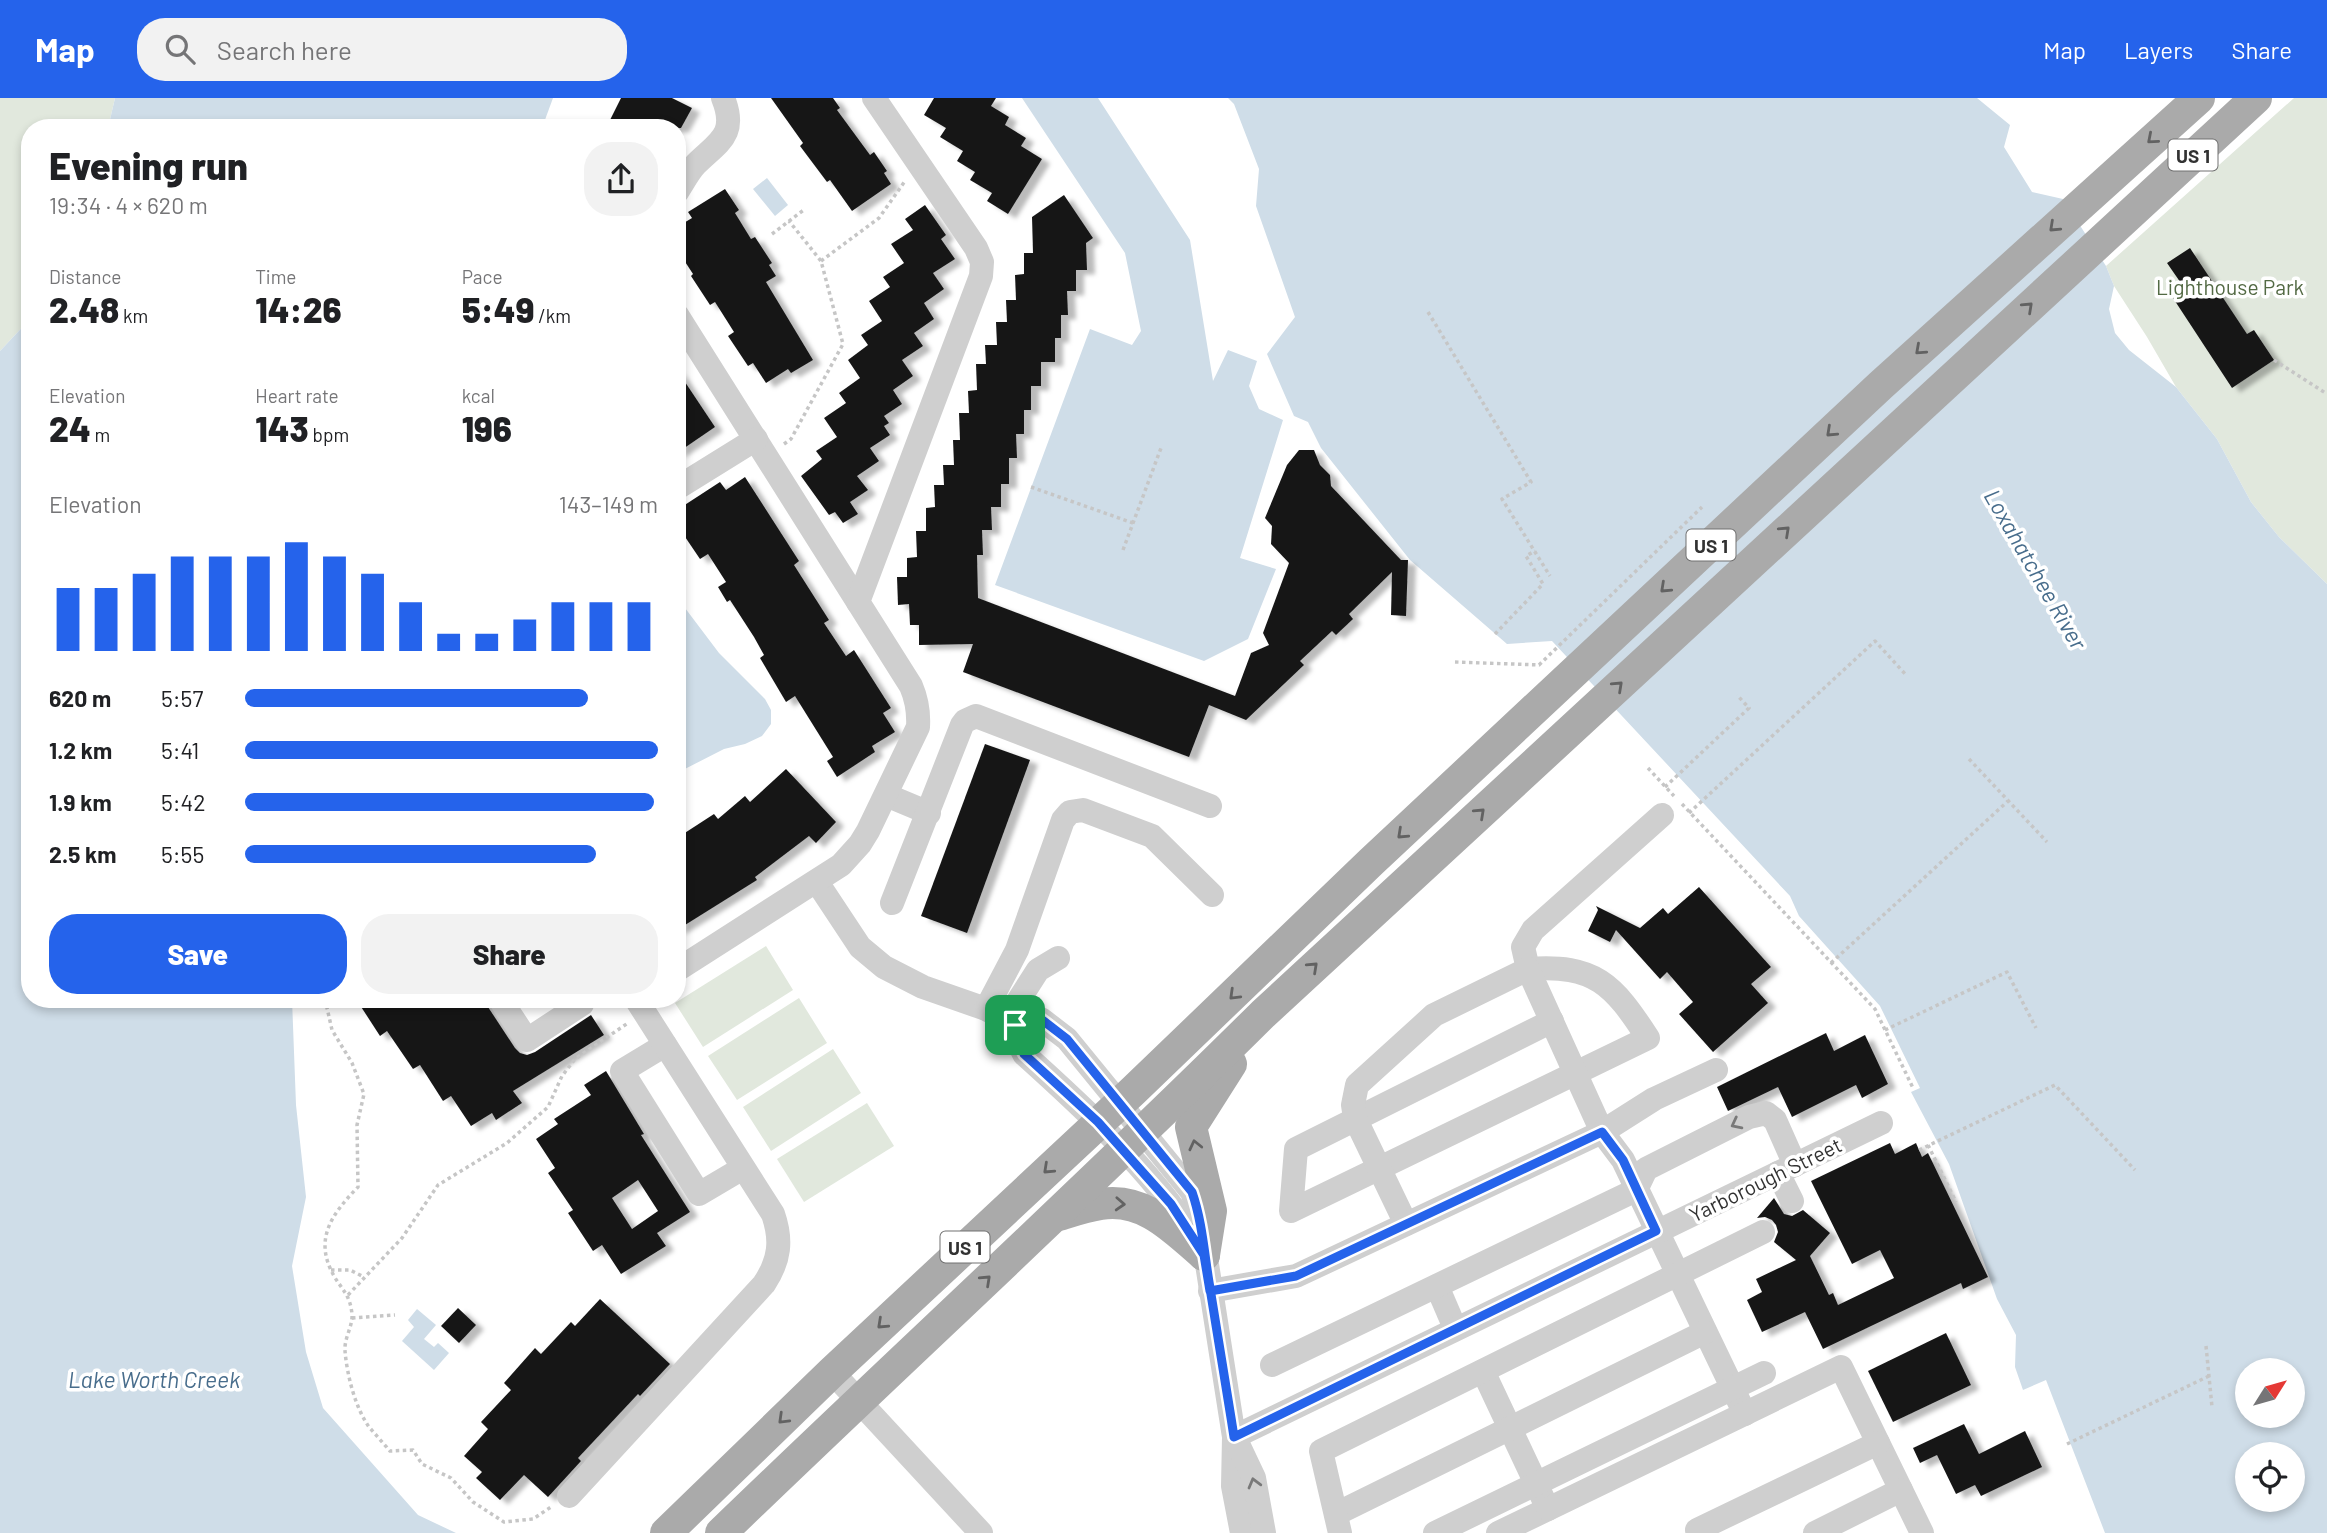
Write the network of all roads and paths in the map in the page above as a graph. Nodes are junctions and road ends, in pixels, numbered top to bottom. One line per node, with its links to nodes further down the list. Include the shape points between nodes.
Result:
1 (723, 98): 6 (street, via 728,121 725,135)
2 (874, 98): 5 (street)
3 (2199, 98): 60 (main road, US 1, one-way to 60, via 1881,385)
4 (2256, 98): 51 (main road, US 1, one-way to 4)
5 (922, 166): 10 (path, via 909,174 879,218); 24 (street, via 976,248 981,276)
6 (686, 178)
7 (805, 209): 8 (path)
8 (789, 221): 9 (path); 10 (path)
9 (772, 234)
10 (821, 261): 15 (path, via 843,344 791,439)
11 (1428, 312): 22 (path, via 1531,482 1502,499)
12 (686, 329): 15 (street)
13 (2274, 360): 14 (path)
14 (2327, 394)
15 (761, 447): 17 (street); 24 (street)
16 (1161, 448): 20 (path)
17 (686, 484)
18 (1031, 487): 20 (path)
19 (1702, 507): 26 (path, via 1539,665)
20 (1133, 523): 21 (path)
21 (1124, 550)
22 (1535, 551): 23 (path); 25 (path, via 1526,556 1543,584)
23 (1550, 576)
24 (858, 602): 32 (street, via 917,699 918,727)
25 (1494, 634)
26 (1455, 662)
27 (1907, 676): 36 (path, via 1875,641)
28 (1737, 695): 31 (path, via 1749,708)
29 (1969, 759): 33 (path)
30 (1648, 768): 31 (path)
31 (1665, 787): 36 (path)
32 (886, 795): 35 (street); 39 (street, via 860,844)
33 (2008, 801): 38 (path); 43 (path)
34 (1210, 806): 35 (street, via 976,716 962,725)
35 (929, 813): 41 (street)
36 (1689, 813): 43 (path)
37 (1662, 815): 45 (street, via 1533,930 1523,947)
38 (2047, 842)
39 (817, 882): 44 (street); 52 (street, via 871,958 923,987)
40 (1212, 895): 52 (street, via 1152,836 1083,810 1070,812 1063,820 1017,950)
41 (892, 903)
42 (1058, 958): 52 (street, via 1038,970)
43 (1832, 963): 55 (path, via 1875,1009)
44 (686, 964)
45 (1528, 969): 53 (street); 58 (street, via 1557,967 1582,972 1605,984 1648,1038); 61 (street, via 1434,1015 1357,1084)
46 (327, 1008): 79 (path, via 332,1030 364,1094 357,1125 358,1187 329,1222 325,1243)
47 (506, 1008): 48 (street, via 527,1040)
48 (576, 1008)
49 (637, 1008): 81 (path, via 630,1022 575,1059 548,1107 508,1143 438,1185 402,1238)
50 (642, 1008): 56 (street)
51 (1263, 1014): 64 (main road, US 1); 78 (main road, one-way to 51, via 1211,1211 1191,1128)
52 (1002, 1018): 60 (street, via 1024,1054); 60 (street, via 1041,1019 1067,1039)
53 (1552, 1021): 58 (street); 61 (street)
54 (2036, 1028): 55 (path, via 2007,972)
55 (1885, 1030): 59 (path)
56 (665, 1045): 67 (street); 67 (street, via 622,1071 699,1194)
57 (1716, 1070): 63 (street, via 1654,1099)
58 (1576, 1072): 63 (street); 68 (street)
59 (1913, 1088)
60 (1109, 1112): 64 (street); 92 (main road, US 1, one-way to 92)
61 (1355, 1118): 68 (street); 68 (street, via 1296,1149 1291,1211)
62 (1881, 1123): 69 (street, Yarborough Street, via 1851,1145)
63 (1602, 1132): 71 (street, via 1623,1160); 75 (street)
64 (1133, 1141): 74 (main road, US 1); 78 (street)
65 (1928, 1145): 66 (path); 70 (path, via 2055,1085); 73 (path)
66 (1919, 1150)
67 (743, 1168): 105 (street, via 778,1228 779,1250 772,1272)
68 (1379, 1168): 75 (street)
69 (1786, 1169): 71 (street, one-way to 71, via 1775,1120 1766,1113 1749,1117 1646,1169); 72 (street); 76 (street, Yarborough Street)
70 (2135, 1170)
71 (1636, 1190): 76 (street); 82 (street)
72 (1793, 1201)
73 (1956, 1202)
74 (1054, 1216): 78 (main road, one-way to 78, via 1100,1204 1135,1205 1162,1219); 96 (main road, US 1, one-way to 74)
75 (1406, 1224): 83 (street, via 1296,1276)
76 (1656, 1231): 80 (street); 87 (street, Yarborough Street)
77 (1763, 1232): 80 (street)
78 (1204, 1255): 83 (street)
79 (331, 1270): 81 (path, via 350,1270); 84 (path)
80 (1677, 1275): 88 (street); 91 (street)
81 (365, 1277): 84 (path)
82 (1437, 1286): 87 (street); 90 (street)
83 (1210, 1291): 100 (street)
84 (348, 1295): 86 (path)
85 (395, 1315): 86 (path)
86 (352, 1318): 105 (path, via 345,1348 352,1390 368,1425 390,1451 413,1450 422,1464 450,1478 474,1503 503,1522 533,1519)
87 (1455, 1328): 100 (street, Yarborough Street)
88 (1705, 1332): 95 (street); 99 (street)
89 (2206, 1346): 94 (path)
90 (1272, 1365)
91 (1483, 1371): 99 (street); 107 (street, via 1321,1451)
92 (832, 1372): 96 (street); 108 (main road, US 1, one-way to 108)
93 (1764, 1373): 95 (street)
94 (2209, 1376): 97 (path); 102 (path)
95 (1733, 1389): 98 (street); 103 (street)
96 (857, 1401): 109 (main road, US 1); 110 (street)
97 (2212, 1408)
98 (1745, 1414): 101 (street, via 1841,1367); 106 (street)
99 (1509, 1428): 103 (street); 107 (street)
100 (1234, 1437): 111 (street, via 1233,1486); 112 (street, one-way to 100, via 1254,1478)
101 (1878, 1443): 104 (street); 115 (street)
102 (2067, 1444)
103 (1535, 1485): 106 (street); 113 (street)
104 (1901, 1490): 116 (street); 117 (street)
105 (569, 1496)
106 (1548, 1509): 114 (street)
107 (1338, 1523)
108 (666, 1533)
109 (721, 1533)
110 (981, 1533)
111 (1242, 1533)
112 (1264, 1533)
113 (1435, 1533)
114 (1498, 1533)
115 (1698, 1533)
116 (1815, 1533)
117 (1922, 1533)

